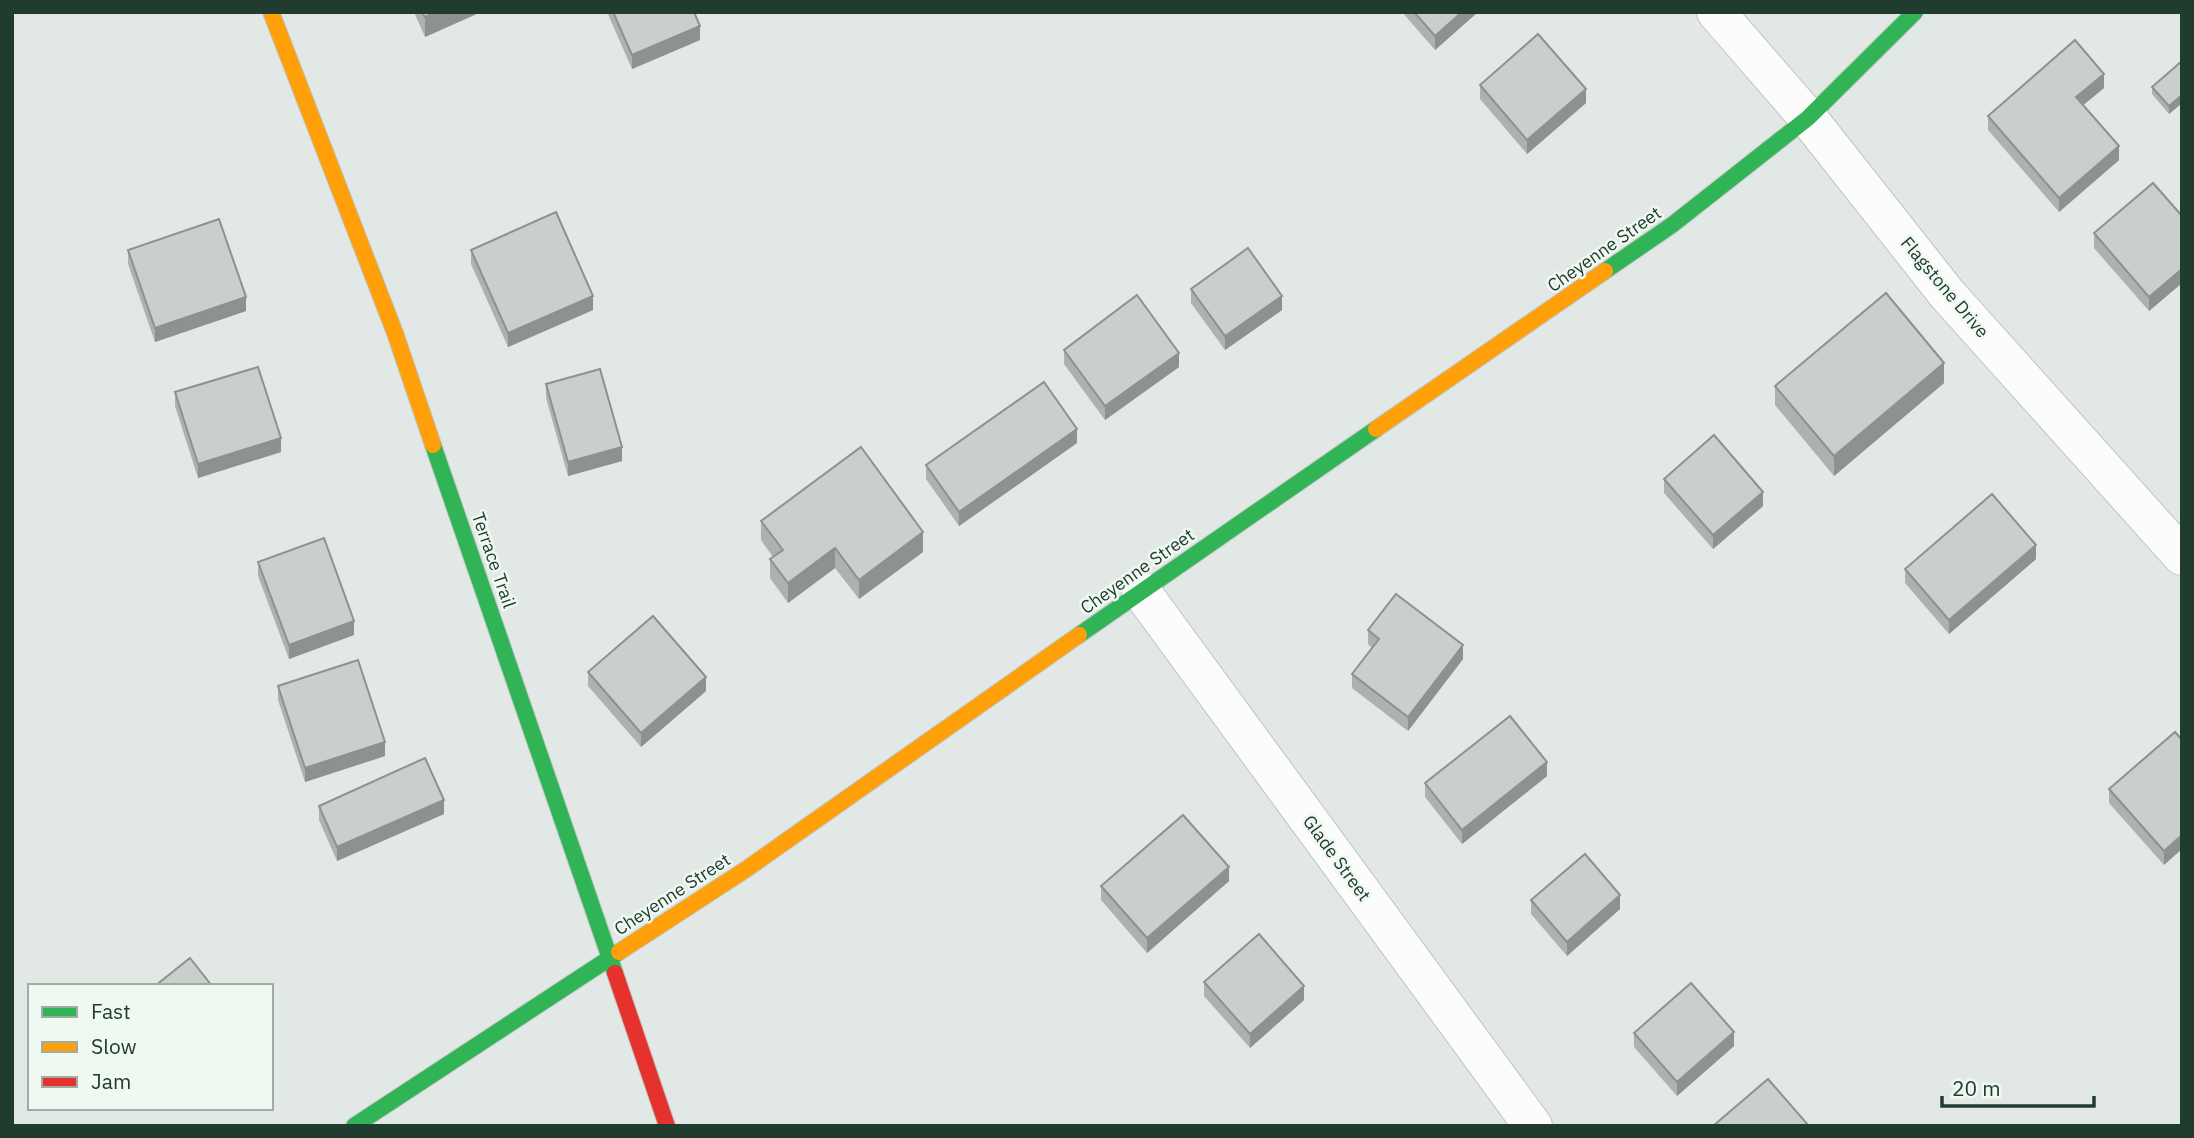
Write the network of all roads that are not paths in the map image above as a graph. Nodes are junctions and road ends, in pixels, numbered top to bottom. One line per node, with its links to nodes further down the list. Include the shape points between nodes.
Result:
1 (271, 12): 7 (street, Terrace Trail, via 395,333)
2 (1716, 12): 4 (street, Flagstone Drive)
3 (1915, 12): 4 (street, Cheyenne Street)
4 (1808, 118): 5 (street, Flagstone Drive, via 1947,294); 6 (street, Cheyenne Street, via 1672,225)
5 (2182, 556)
6 (1141, 591): 7 (street, Cheyenne Street, via 745,870); 10 (street, Glade Street)
7 (610, 958): 8 (street, Cheyenne Street); 9 (street, Terrace Trail)
8 (354, 1126)
9 (667, 1126)
10 (1533, 1126)

